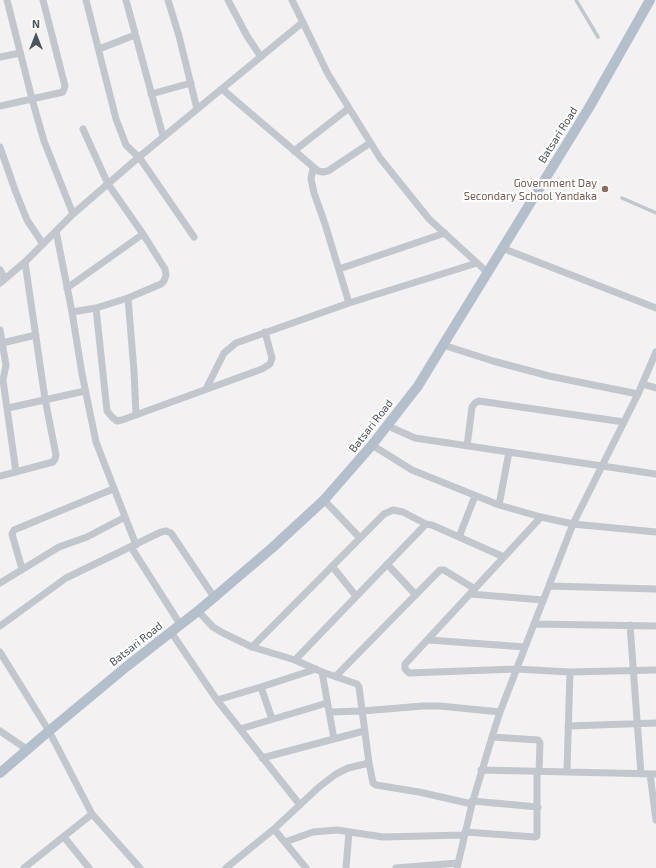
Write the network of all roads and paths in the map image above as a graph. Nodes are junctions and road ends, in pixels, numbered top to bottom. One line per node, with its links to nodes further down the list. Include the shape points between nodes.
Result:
1 (7, 0): 14 (street)
2 (44, 0): 20 (street, via 65,86 63,92)
3 (86, 0): 13 (street)
4 (126, 0): 11 (street)
5 (168, 0): 17 (street)
6 (228, 0): 15 (street)
7 (292, 0): 10 (street)
8 (576, 0): 12 (lane)
9 (650, 0): 40 (main road, Batsari Road, via 590,106)
10 (303, 22): 15 (street); 22 (street, via 328,74)
11 (135, 35): 13 (street); 19 (street)
12 (598, 37)
13 (99, 49): 29 (street, via 118,125 126,145)
14 (20, 53): 16 (street); 20 (street)
15 (261, 57): 18 (street)
16 (0, 58)
17 (191, 83): 19 (street); 23 (street)
18 (222, 89): 23 (street); 28 (street)
19 (151, 94): 25 (street)
20 (32, 99): 21 (street); 34 (street, via 44,141)
21 (0, 106)
22 (349, 108): 26 (street); 28 (street)
23 (197, 109): 25 (street)
24 (83, 129): 31 (street)
25 (163, 136): 29 (street)
26 (370, 143): 30 (street, via 328,171 318,171); 36 (street, via 429,219)
27 (0, 147): 39 (street, via 27,220)
28 (294, 151): 30 (street)
29 (139, 157): 31 (street); 38 (street)
30 (314, 168): 43 (street, via 311,179 314,193)
31 (108, 184): 34 (street); 37 (street)
32 (622, 198): 33 (lane)
33 (656, 213)
34 (73, 214): 35 (street)
35 (56, 231): 39 (street); 47 (street)
36 (444, 233): 42 (street); 43 (street)
37 (143, 234): 47 (street); 48 (street, via 165,269 166,275 161,284)
38 (194, 237)
39 (43, 244): 41 (street)
40 (502, 248): 45 (main road, Batsari Road); 51 (street)
41 (25, 262): 46 (street); 55 (street)
42 (477, 262): 45 (street); 49 (street)
43 (339, 269): 49 (street)
44 (0, 270): 46 (street)
45 (487, 272): 57 (main road, Batsari Road)
46 (3, 281)
47 (67, 288): 52 (street)
48 (128, 298): 50 (street); 66 (street)
49 (349, 303): 54 (street)
50 (96, 308): 52 (street); 66 (street, via 107,411 116,420)
51 (656, 308)
52 (72, 312): 62 (street)
53 (0, 330): 56 (street)
54 (265, 332): 61 (street, via 236,343 224,353); 61 (street, via 272,358 270,364)
55 (36, 335): 56 (street); 64 (street)
56 (2, 343): 65 (street, via 6,365 3,380)
57 (443, 345): 63 (street, via 535,372); 68 (main road, Batsari Road, via 418,386)
58 (655, 357): 59 (street)
59 (642, 384): 60 (street); 63 (street)
60 (656, 388)
61 (206, 389): 66 (street)
62 (85, 391): 64 (street); 76 (street, via 98,451)
63 (638, 394): 67 (street)
64 (45, 399): 65 (street); 73 (street, via 55,459)
65 (8, 408): 73 (street)
66 (136, 415)
67 (624, 422): 70 (street, via 479,401 472,407); 72 (street)
68 (388, 426): 69 (main road, Batsari Road); 70 (street, via 415,438)
69 (372, 446): 77 (street, via 412,470); 78 (main road, Batsari Road)
70 (467, 446): 71 (street)
71 (509, 452): 72 (street); 79 (street)
72 (602, 465): 74 (street); 83 (street)
73 (16, 472): 75 (street)
74 (656, 474)
75 (0, 476)
76 (113, 489): 80 (street); 91 (street, via 14,530 12,534)
77 (474, 496): 79 (street); 85 (street)
78 (324, 500): 86 (street); 98 (main road, Batsari Road)
79 (499, 505): 81 (street)
80 (125, 517): 87 (street); 91 (street, via 59,547)
81 (541, 517): 83 (street); 88 (street)
82 (426, 524): 85 (street); 86 (street, via 403,512 393,510 384,514); 89 (street)
83 (573, 524): 84 (street); 93 (street)
84 (656, 532)
85 (459, 537): 88 (street)
86 (360, 538): 90 (street)
87 (134, 546): 98 (street, via 161,532 171,533); 101 (street); 104 (street, via 66,578)
88 (504, 557): 95 (street)
89 (387, 564): 96 (street); 97 (street)
90 (332, 566): 97 (street); 108 (street)
91 (22, 569): 92 (street)
92 (0, 583)
93 (549, 586): 94 (street); 99 (street)
94 (656, 589)
95 (472, 591): 96 (street, via 442,569); 99 (street); 107 (street)
96 (416, 595): 117 (street)
97 (356, 596): 111 (street)
98 (214, 597): 100 (main road, Batsari Road)
99 (543, 600): 102 (street)
100 (198, 611): 101 (main road, Batsari Road); 108 (street, via 223,633)
101 (180, 624): 106 (main road, Batsari Road)
102 (534, 624): 103 (street); 109 (street)
103 (630, 625): 105 (street); 115 (street)
104 (0, 626)
105 (656, 626)
106 (171, 632): 119 (street); 130 (main road, Batsari Road)
107 (429, 640): 109 (street); 112 (street, via 405,664 405,669 409,673)
108 (252, 647): 111 (street)
109 (525, 647): 112 (street)
110 (0, 652): 130 (street)
111 (295, 660): 113 (street)
112 (516, 669): 116 (street); 123 (street)
113 (319, 670): 117 (street); 118 (street); 120 (street)
114 (656, 670): 115 (street)
115 (634, 671): 116 (street); 126 (street)
116 (570, 672): 127 (street)
117 (336, 676): 122 (street, via 357,684)
118 (261, 687): 119 (street); 124 (street)
119 (217, 700): 128 (street)
120 (328, 703): 121 (street); 124 (street)
121 (329, 712): 122 (street); 133 (street)
122 (362, 712): 123 (street, via 440,706); 131 (street)
123 (500, 712): 132 (street)
124 (272, 719): 128 (street)
125 (656, 723): 126 (street)
126 (637, 724): 127 (street); 141 (street)
127 (568, 726): 139 (street)
128 (240, 729): 135 (street)
129 (0, 731): 134 (street)
130 (49, 731): 134 (main road, Batsari Road); 146 (street)
131 (364, 731): 133 (street); 136 (street)
132 (492, 737): 137 (street); 138 (street, via 538,740)
133 (334, 739): 135 (street)
134 (28, 750): 140 (main road, Batsari Road)
135 (262, 758): 144 (street)
136 (369, 763): 143 (street, via 373,783 376,785); 144 (street, via 336,774)
137 (481, 770): 138 (street); 143 (street)
138 (538, 771): 139 (street); 145 (street)
139 (567, 771): 141 (street)
140 (0, 773)
141 (641, 774): 142 (street)
142 (653, 774): 147 (street)
143 (472, 802): 145 (street); 150 (street)
144 (300, 805): 148 (street)
145 (538, 807): 150 (street, via 538,833 535,837)
146 (92, 814): 151 (street); 156 (street)
147 (656, 820)
148 (274, 828): 152 (street); 157 (street)
149 (349, 832): 150 (street, via 383,837); 152 (street, via 313,832); 159 (street)
150 (465, 834): 153 (street)
151 (64, 837): 154 (street); 155 (street)
152 (286, 842): 158 (street)
153 (457, 866): 160 (street)
154 (24, 868)
155 (89, 868)
156 (140, 868)
157 (226, 868)
158 (306, 868)
159 (346, 868)
160 (396, 868)

